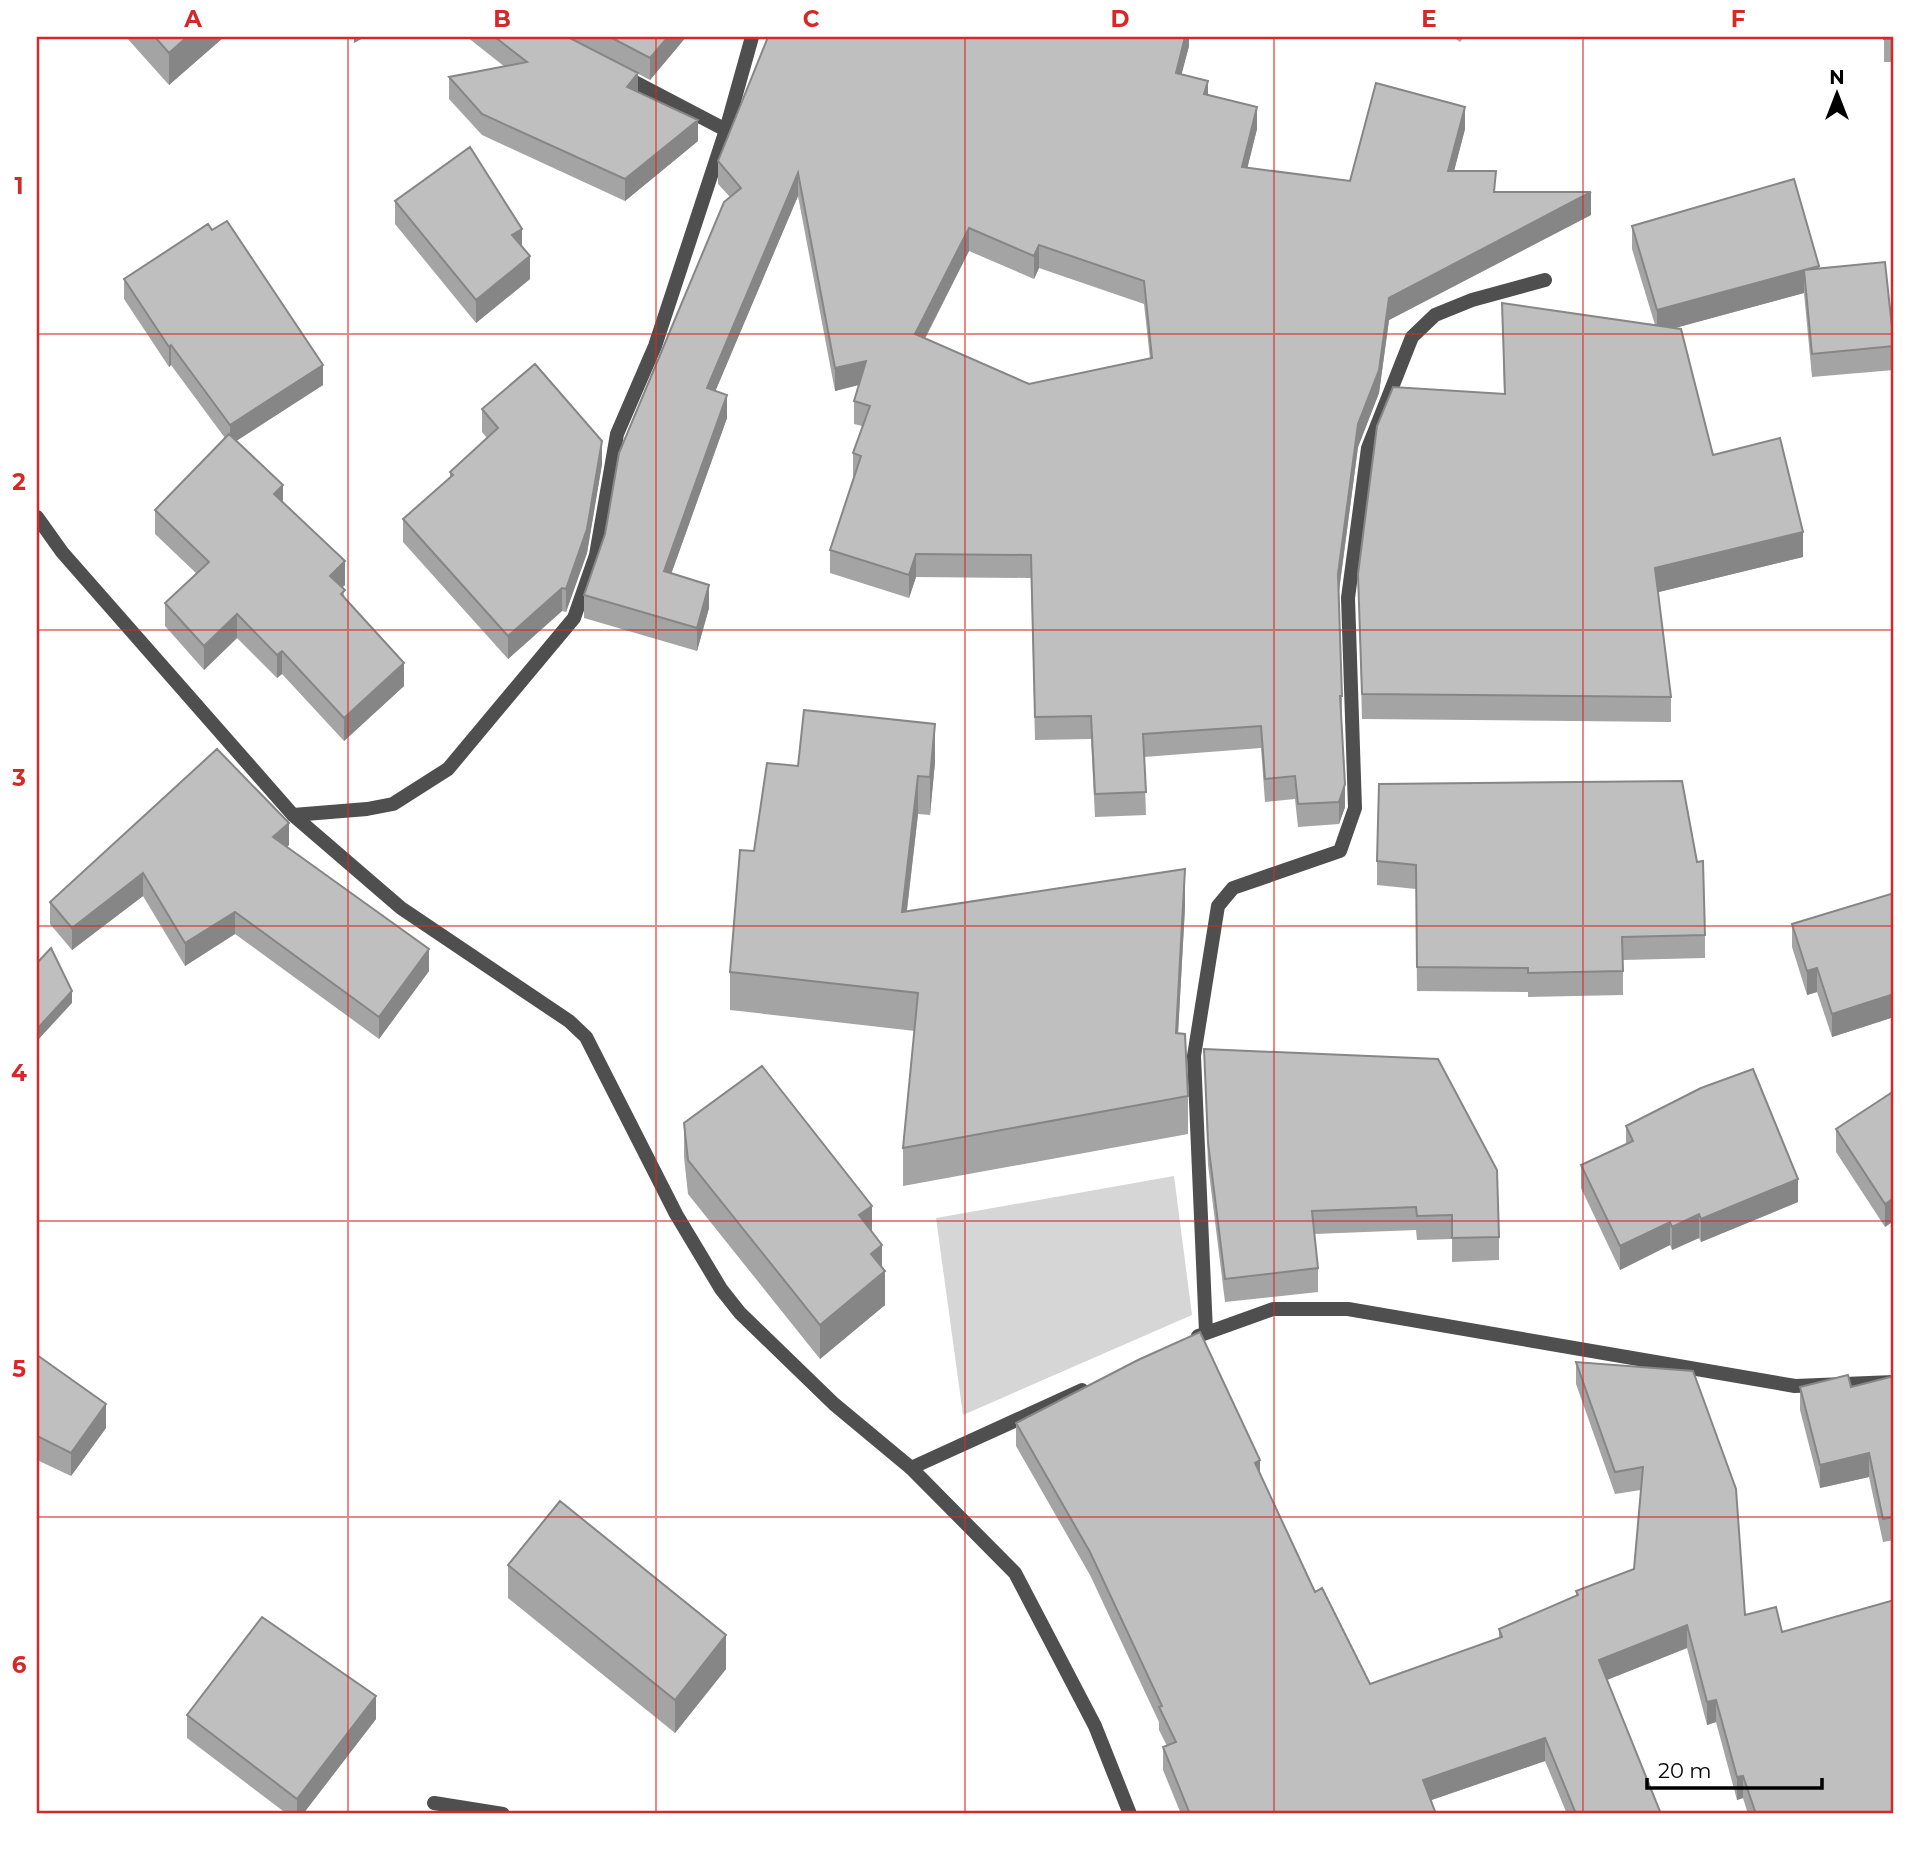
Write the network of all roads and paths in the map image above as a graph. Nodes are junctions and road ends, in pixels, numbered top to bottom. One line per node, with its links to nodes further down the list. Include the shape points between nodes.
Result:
1 (752, 37): 3 (street)
2 (607, 68): 3 (street)
3 (726, 130): 6 (street, via 655,346 617,434 596,555 574,618 448,769 393,804)
4 (1545, 280): 7 (street, via 1435,315 1412,337 1368,448 1348,598 1355,808 1349,830 1339,851 1233,888 1218,906 1194,1056)
5 (37, 517): 6 (street, via 62,552)
6 (293, 815): 11 (street, via 401,908 586,1037 676,1214 721,1289 824,1395)
7 (1206, 1332): 8 (street); 9 (street, via 1273,1309 1348,1309 1795,1386)
8 (1181, 1344)
9 (1894, 1382)
10 (1093, 1385): 11 (street)
11 (911, 1468): 14 (street, via 1015,1573 1095,1726)
12 (434, 1803): 13 (street)
13 (503, 1814)
14 (1130, 1814)

